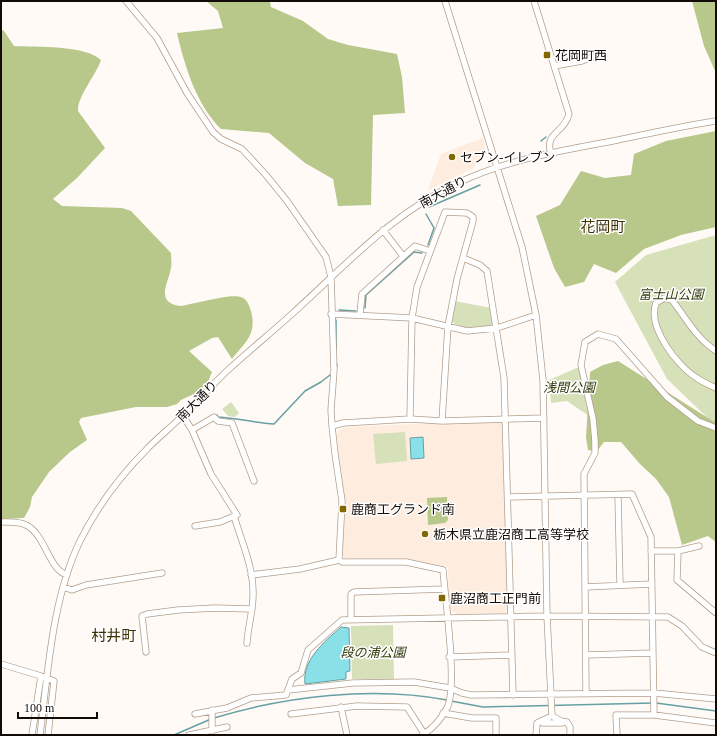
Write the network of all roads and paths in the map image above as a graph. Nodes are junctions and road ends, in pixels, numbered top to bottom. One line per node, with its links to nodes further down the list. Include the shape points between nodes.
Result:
1 (126, 1): 13 (street, via 158,38 187,93 213,132 242,149 287,201 326,257)
2 (445, 1): 8 (street)
3 (534, 1): 5 (street)
4 (596, 56): 5 (street)
5 (554, 66): 7 (street, via 569,114 564,126 551,137)
6 (716, 121): 7 (street, 南大通り)
7 (550, 154): 8 (street, 南大通り)
8 (496, 169): 9 (street, 南大通り, via 472,176 446,189); 16 (street, via 522,246)
9 (383, 230): 11 (street); 13 (street, 南大通り)
10 (430, 251): 11 (street, via 415,246); 12 (street, via 445,212 467,213 473,216 473,221); 17 (street, via 417,286)
11 (404, 256): 15 (street, via 362,294)
12 (463, 258): 18 (street); 19 (street, via 487,271)
13 (331, 277): 14 (street); 22 (street, 南大通り, via 228,370)
14 (331, 314): 15 (street); 27 (street, via 334,370)
15 (360, 314): 17 (street)
16 (536, 315): 19 (street); 24 (street, via 541,348)
17 (412, 318): 18 (street); 25 (street)
18 (448, 326): 19 (street, via 467,331); 26 (street)
19 (497, 328): 23 (street)
20 (716, 351): 21 (street, via 696,334 672,300 664,298 656,303 655,318 669,350 697,379)
21 (716, 388)
22 (183, 416): 29 (street); 44 (street, 南大通り, via 125,472 102,502 79,543)
23 (506, 418): 24 (street); 26 (street); 34 (street)
24 (544, 418): 32 (street)
25 (410, 419): 26 (street); 27 (street, via 343,423)
26 (442, 421)
27 (332, 426): 41 (street, via 342,502)
28 (716, 428): 33 (street, via 698,421 667,397 616,339 605,335 592,336 583,347 581,365 595,441 595,453 584,474)
29 (192, 430): 30 (street, via 214,417 218,421 232,423); 35 (street, via 211,474 237,515)
30 (254, 481)
31 (618, 495): 33 (street); 39 (street, via 632,494 651,537); 46 (street)
32 (545, 496): 33 (street); 34 (street); 52 (street)
33 (584, 496): 48 (street)
34 (508, 498): 54 (street)
35 (234, 516): 37 (street, via 220,522); 43 (street)
36 (1, 522): 44 (street, via 27,525 38,535 60,572)
37 (195, 526)
38 (699, 546): 40 (street)
39 (651, 551): 40 (street); 45 (street)
40 (678, 551): 51 (street, via 677,580)
41 (339, 560): 43 (street, via 300,569); 49 (street, via 406,562 432,567 442,570)
42 (162, 573): 47 (street, via 86,585 72,590)
43 (251, 574): 50 (street)
44 (67, 575): 47 (street, 南大通り)
45 (651, 584): 46 (street); 53 (street)
46 (620, 585): 48 (street)
47 (63, 587): 67 (street, 南大通り)
48 (585, 587): 55 (street)
49 (444, 589): 56 (street); 57 (street, via 354,592 351,594)
50 (252, 609): 58 (street); 59 (street, via 215,608 146,614 142,616)
51 (716, 612)
52 (547, 616): 54 (street); 55 (street); 73 (street)
53 (651, 616): 55 (street); 60 (street, via 668,617 682,626 702,647); 61 (street)
54 (511, 617): 56 (street); 62 (street)
55 (585, 617): 63 (street)
56 (448, 619): 57 (street); 64 (street)
57 (351, 620): 68 (street, via 342,620 311,647 306,654 301,673 292,678)
58 (247, 643)
59 (146, 652)
60 (716, 652)
61 (652, 653): 63 (street); 70 (street)
62 (512, 655): 64 (street); 72 (street)
63 (586, 655): 71 (street)
64 (450, 657): 69 (street)
65 (1, 664): 66 (street)
66 (41, 676): 67 (street); 88 (street)
67 (48, 679): 89 (street, 南大通り); 90 (street, via 54,681 54,686)
68 (288, 690): 69 (street, via 353,683 414,682); 76 (street, via 286,695 251,698)
69 (450, 691): 72 (street, via 471,695); 77 (street, via 447,708)
70 (654, 692): 71 (street); 74 (street); 81 (street)
71 (586, 693): 73 (street)
72 (513, 694): 73 (street)
73 (550, 696): 80 (street)
74 (716, 699)
75 (342, 707): 79 (street); 92 (street); 93 (street, via 407,707)
76 (212, 712): 78 (street); 86 (street)
77 (443, 713): 93 (street); 94 (street, via 472,718 496,718)
78 (196, 714)
79 (291, 714)
80 (552, 714): 82 (street); 85 (street, via 537,723)
81 (654, 715): 83 (street); 97 (street, via 616,715)
82 (568, 723): 85 (street, via 543,723); 96 (street)
83 (716, 723)
84 (228, 727): 86 (street)
85 (536, 728): 95 (street)
86 (212, 730): 87 (street)
87 (202, 734): 91 (street)
88 (32, 735)
89 (40, 735)
90 (48, 735)
91 (189, 735)
92 (347, 735)
93 (424, 735)
94 (496, 735)
95 (536, 735)
96 (570, 735)
97 (617, 735)

